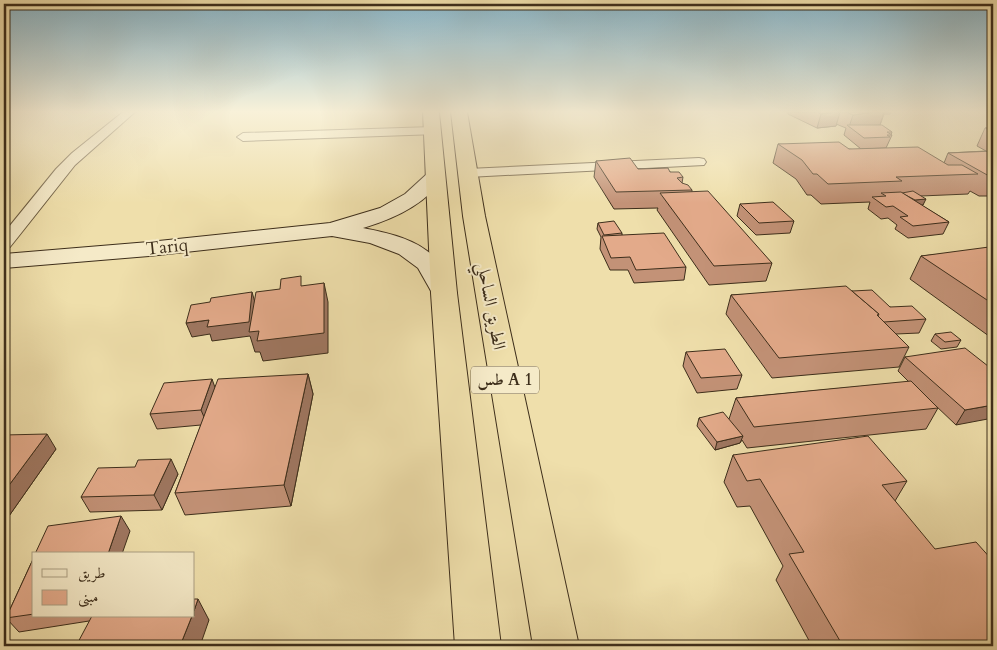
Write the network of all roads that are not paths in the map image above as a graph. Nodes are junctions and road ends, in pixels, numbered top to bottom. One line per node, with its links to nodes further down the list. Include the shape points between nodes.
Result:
1 (93, 142): 8 (street, via 71,161)
2 (433, 142): 6 (highway, طس A 1)
3 (463, 142): 5 (highway, الطريق الساحلي / طس A 1)
4 (699, 162): 5 (street)
5 (468, 173): 12 (highway, الطريق الساحلي / طس A 1)
6 (435, 177): 7 (main road, via 398,208 363,222); 10 (highway, طس A 1)
7 (330, 230): 9 (main road, Tariq); 10 (main road, via 375,237 412,253 426,264)
8 (4, 243)
9 (4, 261)
10 (444, 293): 11 (highway, طس A 1)
11 (478, 646)
12 (556, 646)

